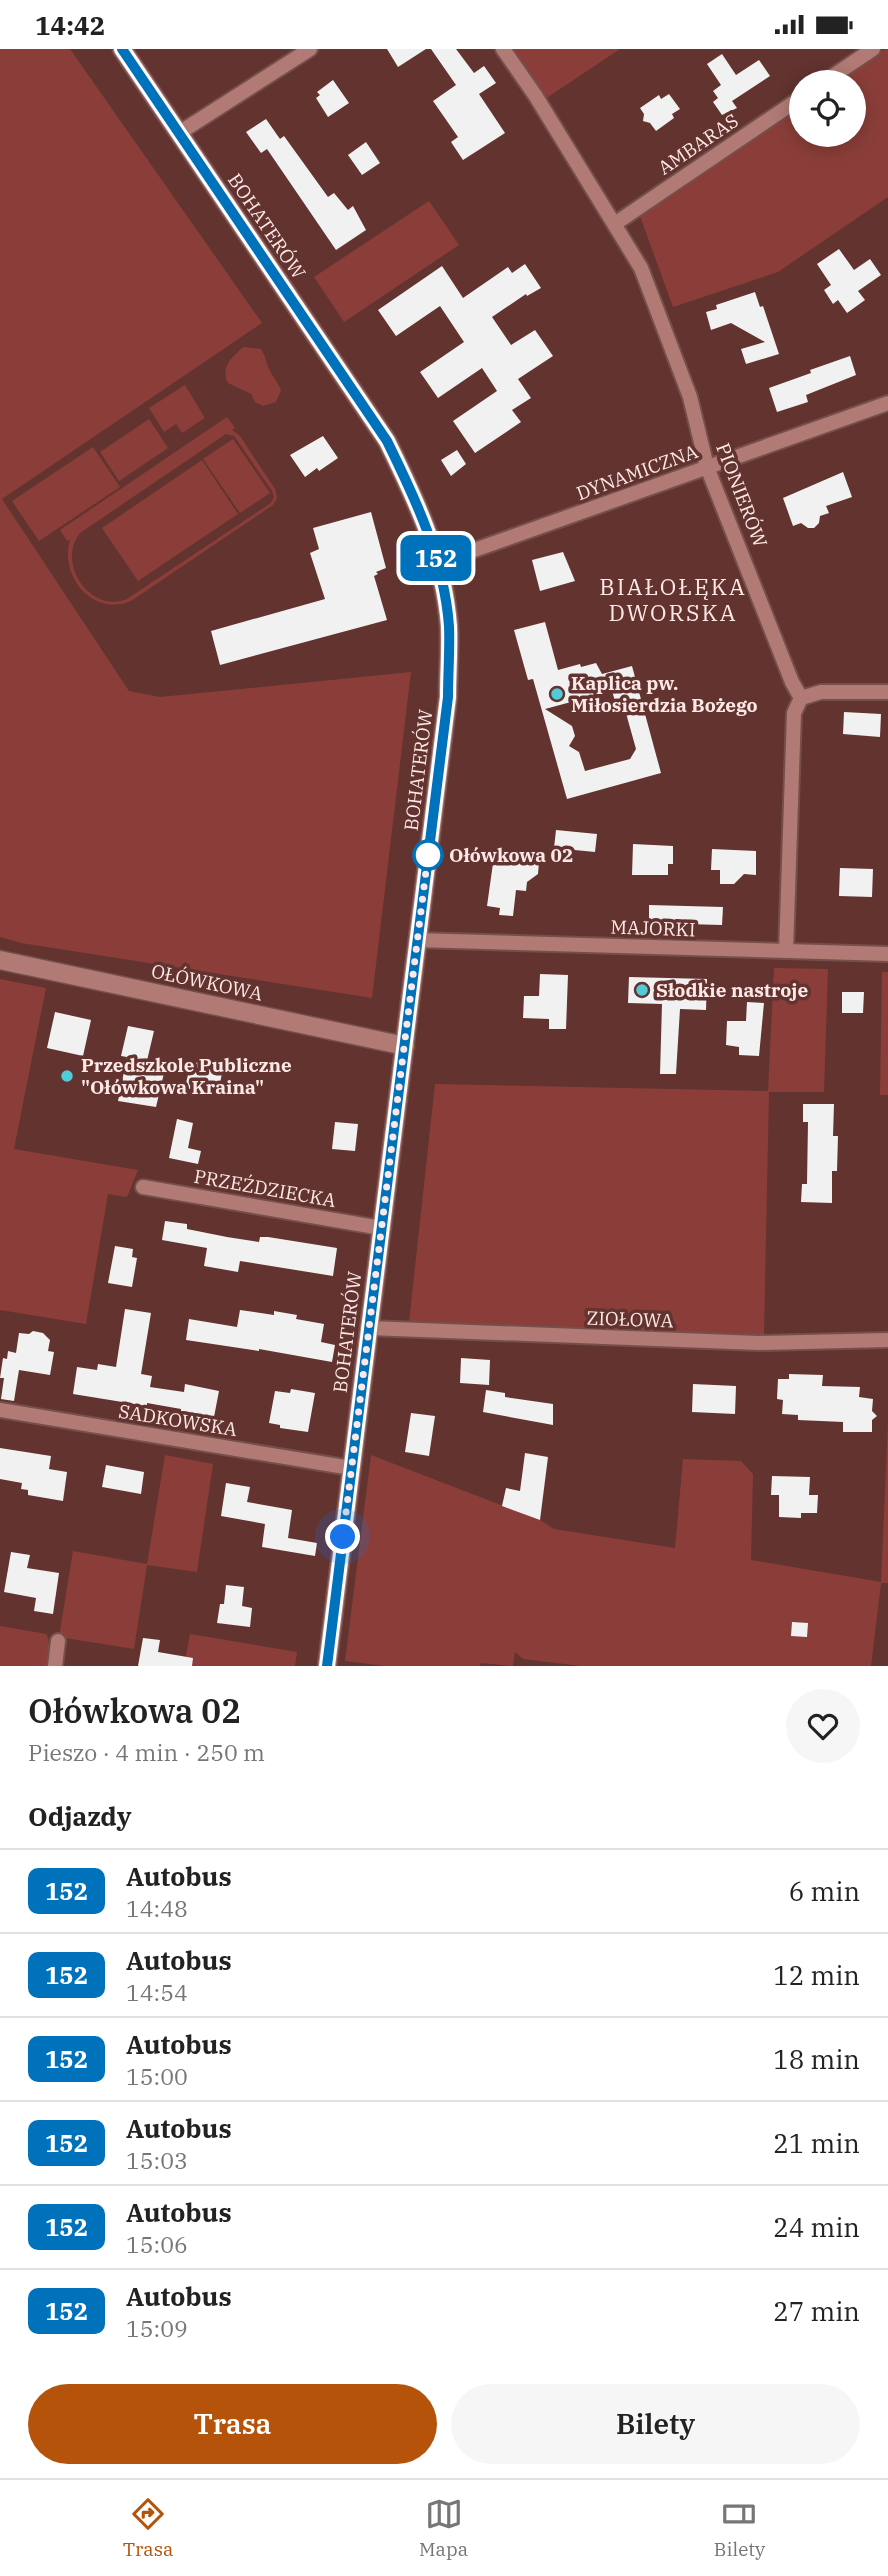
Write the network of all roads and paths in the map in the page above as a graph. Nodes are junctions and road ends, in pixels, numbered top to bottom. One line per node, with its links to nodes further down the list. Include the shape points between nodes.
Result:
1 (121, 49): 7 (street, BOHATERÓW)
2 (310, 49): 7 (street)
3 (503, 49): 8 (street, PIONIERÓW)
4 (873, 49): 5 (street)
5 (842, 70)
6 (789, 106): 8 (street, AMBARAS)
7 (179, 133): 11 (street, BOHATERÓW, via 387,441 419,507)
8 (616, 223): 10 (street, PIONIERÓW, via 641,268 691,397)
9 (888, 403): 10 (street, DYNAMICZNA)
10 (707, 467): 11 (street, DYNAMICZNA); 13 (street, PIONIERÓW)
11 (438, 563): 14 (street, BOHATERÓW, via 449,625 448,697)
12 (888, 692): 13 (street, via 821,692)
13 (801, 698): 15 (street, via 794,713)
14 (417, 940): 15 (street, MAJORKI); 18 (street, BOHATERÓW)
15 (786, 951): 16 (street, MAJORKI)
16 (888, 954)
17 (0, 960): 18 (street, OŁÓWKOWA)
18 (405, 1046): 20 (street, BOHATERÓW)
19 (143, 1187): 20 (street, PRZEŹDZIECKA)
20 (381, 1227): 21 (street, BOHATERÓW)
21 (370, 1328): 22 (street, ZIOŁOWA, via 758,1342); 24 (street, BOHATERÓW)
22 (888, 1340)
23 (0, 1411): 24 (street, SADKOWSKA)
24 (351, 1468): 27 (street, BOHATERÓW)
25 (58, 1641): 26 (street)
26 (55, 1666)
27 (327, 1666)

